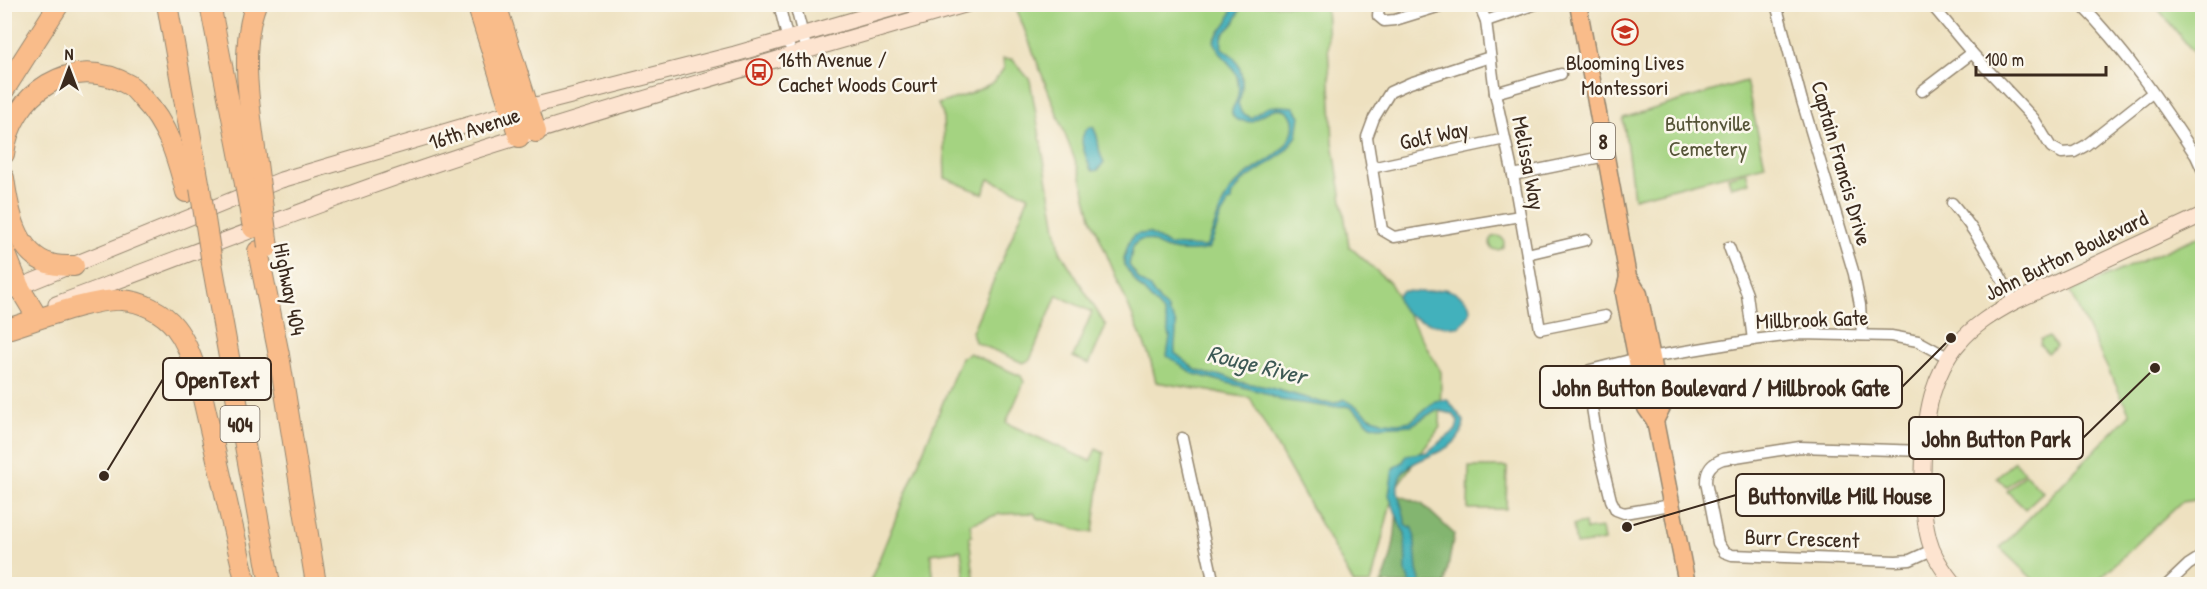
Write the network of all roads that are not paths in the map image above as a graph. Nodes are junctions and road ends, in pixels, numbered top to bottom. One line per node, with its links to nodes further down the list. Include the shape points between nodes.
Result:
1 (59, 4): 26 (highway)
2 (167, 4): 40 (highway)
3 (210, 4): 39 (highway)
4 (256, 4): 39 (highway, via 247,66)
5 (477, 4): 30 (highway)
6 (496, 4): 30 (highway)
7 (779, 4): 21 (street)
8 (795, 4): 20 (street)
9 (908, 4): 20 (main road, 16th Avenue)
10 (968, 4): 22 (main road, 16th Avenue)
11 (1379, 4): 12 (street, via 1378,16 1384,21)
12 (1446, 4)
13 (1479, 4): 19 (street, Melissa Way)
14 (1536, 4): 19 (street)
15 (1578, 4): 34 (main road, 8)
16 (1776, 4): 55 (street, Captain Francis Drive, via 1854,274)
17 (1931, 4): 23 (street)
18 (2080, 4): 29 (street, via 2132,62)
19 (1486, 21): 24 (street, Melissa Way)
20 (803, 35): 21 (main road, 16th Avenue); 22 (street)
21 (788, 39): 22 (street); 30 (main road, 16th Avenue)
22 (800, 53): 31 (main road, 16th Avenue)
23 (1972, 53): 27 (street); 29 (street, via 2034,119 2051,147 2062,153 2085,146)
24 (1490, 57): 28 (street, Melissa Way); 35 (street, via 1390,92 1367,137)
25 (1561, 74): 28 (street)
26 (4, 90)
27 (1922, 91)
28 (1495, 93): 32 (street, Melissa Way)
29 (2152, 93): 36 (street)
30 (519, 110): 31 (highway); 48 (main road, 16th Avenue, via 281,180)
31 (527, 134): 51 (main road, 16th Avenue, via 327,202)
32 (1505, 139): 35 (street, Golf Way); 37 (street, Melissa Way)
33 (4, 154): 40 (highway, via 16,115 30,96 49,82 75,74 103,75 130,85 157,113)
34 (1606, 156): 37 (street); 57 (main road, 8, via 1628,277 1624,293)
35 (1371, 168): 43 (street, via 1382,230 1394,237)
36 (2202, 169)
37 (1513, 175): 43 (street, Melissa Way)
38 (4, 178): 48 (highway, via 20,238 36,256 50,264)
39 (252, 182): 66 (highway, Highway 404 / 404, bridge)
40 (193, 190): 65 (highway, 404, via 217,296)
41 (1952, 203): 50 (street, via 1985,247)
42 (2202, 215): 50 (main road, John Button Boulevard)
43 (1520, 216): 47 (street, Melissa Way)
44 (1586, 240): 47 (street)
45 (1729, 247): 56 (street, via 1747,294)
46 (4, 249): 49 (highway)
47 (1527, 254): 52 (street, Melissa Way, via 1540,330)
48 (74, 266): 49 (main road, 16th Avenue)
49 (12, 290): 51 (highway)
50 (2014, 302): 58 (main road, John Button Boulevard, via 1972,330)
51 (34, 312): 53 (main road, 16th Avenue)
52 (1605, 316)
53 (4, 322)
54 (4, 330): 64 (highway, via 79,307 122,300 157,311 174,325 187,345 196,373)
55 (1862, 335): 56 (street, Millbrook Gate, via 1801,334); 58 (street, Millbrook Gate, via 1918,341)
56 (1753, 340): 57 (street, Millbrook Gate)
57 (1645, 358): 61 (main road, 8, via 1646,408 1655,422); 61 (street, Millbrook Gate, via 1590,370 1583,379 1584,386 1590,395 1599,451 1616,510 1624,513)
58 (1949, 358): 60 (main road, John Button Boulevard, via 1931,396)
59 (1182, 438): 67 (street)
60 (1925, 451): 62 (main road, John Button Boulevard, via 1925,516); 62 (street, Burr Crescent, via 1787,448 1714,462 1706,482 1718,543 1732,555 1896,561 1910,560)
61 (1671, 505): 68 (main road, 8)
62 (1932, 550): 69 (main road, John Button Boulevard)
63 (2202, 556): 70 (street)
64 (246, 585)
65 (270, 585)
66 (316, 585)
67 (1214, 585)
68 (1687, 585)
69 (1954, 585)
70 (2168, 585)

